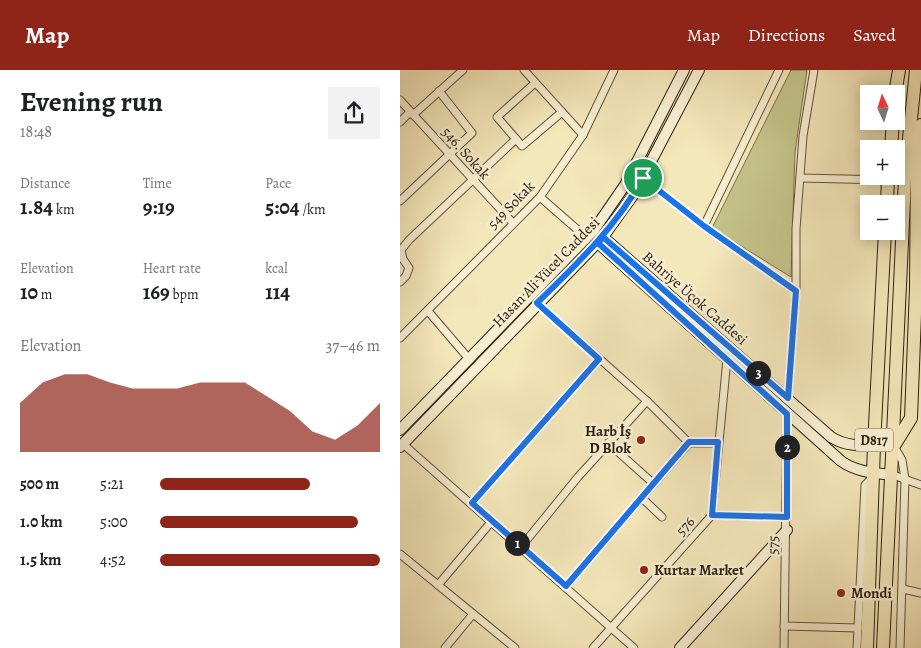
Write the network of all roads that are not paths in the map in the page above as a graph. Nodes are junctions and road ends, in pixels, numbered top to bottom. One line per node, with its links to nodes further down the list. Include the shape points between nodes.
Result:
1 (463, 70): 12 (street)
2 (524, 70): 10 (street)
3 (684, 70): 29 (street, via 625,185)
4 (698, 70): 21 (street, Hasan Ali Yücel Caddesi)
5 (779, 70): 28 (street)
6 (814, 70): 22 (street)
7 (916, 70): 51 (highway, D817, via 905,178)
8 (896, 71): 11 (highway)
9 (610, 72): 18 (street, 549 Sokak)
10 (535, 84): 14 (street); 19 (street, via 497,117)
11 (895, 85)
12 (439, 91): 15 (street); 20 (street, via 472,133)
13 (400, 100): 15 (street, 546. Sokak)
14 (562, 112): 18 (street); 19 (street, via 522,146)
15 (412, 114): 16 (street); 20 (street, 546. Sokak)
16 (400, 122)
17 (921, 128): 33 (highway, via 917,160)
18 (583, 135): 25 (street, 549 Sokak)
19 (516, 139): 24 (street)
20 (450, 156): 24 (street, 546. Sokak); 26 (street)
21 (643, 178): 28 (street); 30 (street, Hasan Ali Yücel Caddesi)
22 (800, 178): 23 (street); 34 (street)
23 (860, 178)
24 (472, 180): 27 (street, 546. Sokak); 32 (street, via 401,250 409,268)
25 (540, 197): 27 (street, 549 Sokak); 29 (street)
26 (400, 201)
27 (513, 223): 36 (street, 549 Sokak)
28 (704, 226): 34 (street)
29 (587, 238): 38 (street)
30 (600, 240): 35 (street, Hasan Ali Yücel Caddesi); 40 (street, Bahriye Üçok Caddesi); 42 (street, Bahriye Üçok Caddesi)
31 (885, 240): 50 (highway, D817)
32 (400, 282)
33 (918, 288): 41 (highway)
34 (796, 291): 42 (street)
35 (537, 303): 39 (street); 49 (street, Hasan Ali Yücel Caddesi)
36 (428, 311): 37 (street, 549 Sokak); 38 (street)
37 (400, 338)
38 (469, 359): 45 (street)
39 (599, 359): 43 (street); 57 (street)
40 (727, 359): 44 (street, Bahriye Üçok Caddesi); 47 (street, 576)
41 (917, 369): 51 (highway, via 911,418)
42 (788, 398): 50 (street, Bahriye Üçok Caddesi, via 837,441)
43 (647, 401): 46 (street); 48 (street)
44 (787, 414): 52 (street, Bahriye Üçok Caddesi, via 841,461); 59 (street, 575)
45 (400, 430)
46 (689, 442): 47 (street); 54 (street)
47 (718, 442): 58 (street, 576)
48 (608, 443): 54 (street); 63 (street)
49 (402, 445): 57 (street)
50 (874, 445): 51 (street, Bahriye Üçok Caddesi); 52 (highway, D817)
51 (894, 446): 53 (highway, D817)
52 (873, 476): 53 (street, Bahriye Üçok Caddesi); 72 (street, via 865,485); 81 (highway, D817)
53 (899, 477): 55 (street); 67 (street); 82 (highway, D817)
54 (654, 484): 56 (street)
55 (921, 484)
56 (642, 498): 60 (street); 66 (street)
57 (472, 503): 61 (street)
58 (712, 515): 59 (street); 71 (street, 576)
59 (787, 517): 62 (street, 575)
60 (662, 518)
61 (492, 521): 63 (street); 65 (street)
62 (787, 530): 70 (street, 575); 78 (street)
63 (521, 546): 66 (street)
64 (400, 554): 65 (street)
65 (438, 585): 69 (street)
66 (566, 586): 71 (street)
67 (903, 589): 68 (street); 83 (street)
68 (921, 593)
69 (473, 614): 74 (street); 75 (street)
70 (784, 626): 72 (street); 73 (street, 575)
71 (612, 628): 76 (street, 576); 77 (street)
72 (858, 628): 80 (street)
73 (784, 645): 79 (street)
74 (445, 648)
75 (514, 648)
76 (593, 648)
77 (634, 648)
78 (680, 648)
79 (778, 648)
80 (857, 648)
81 (867, 648)
82 (883, 648)
83 (900, 648)

